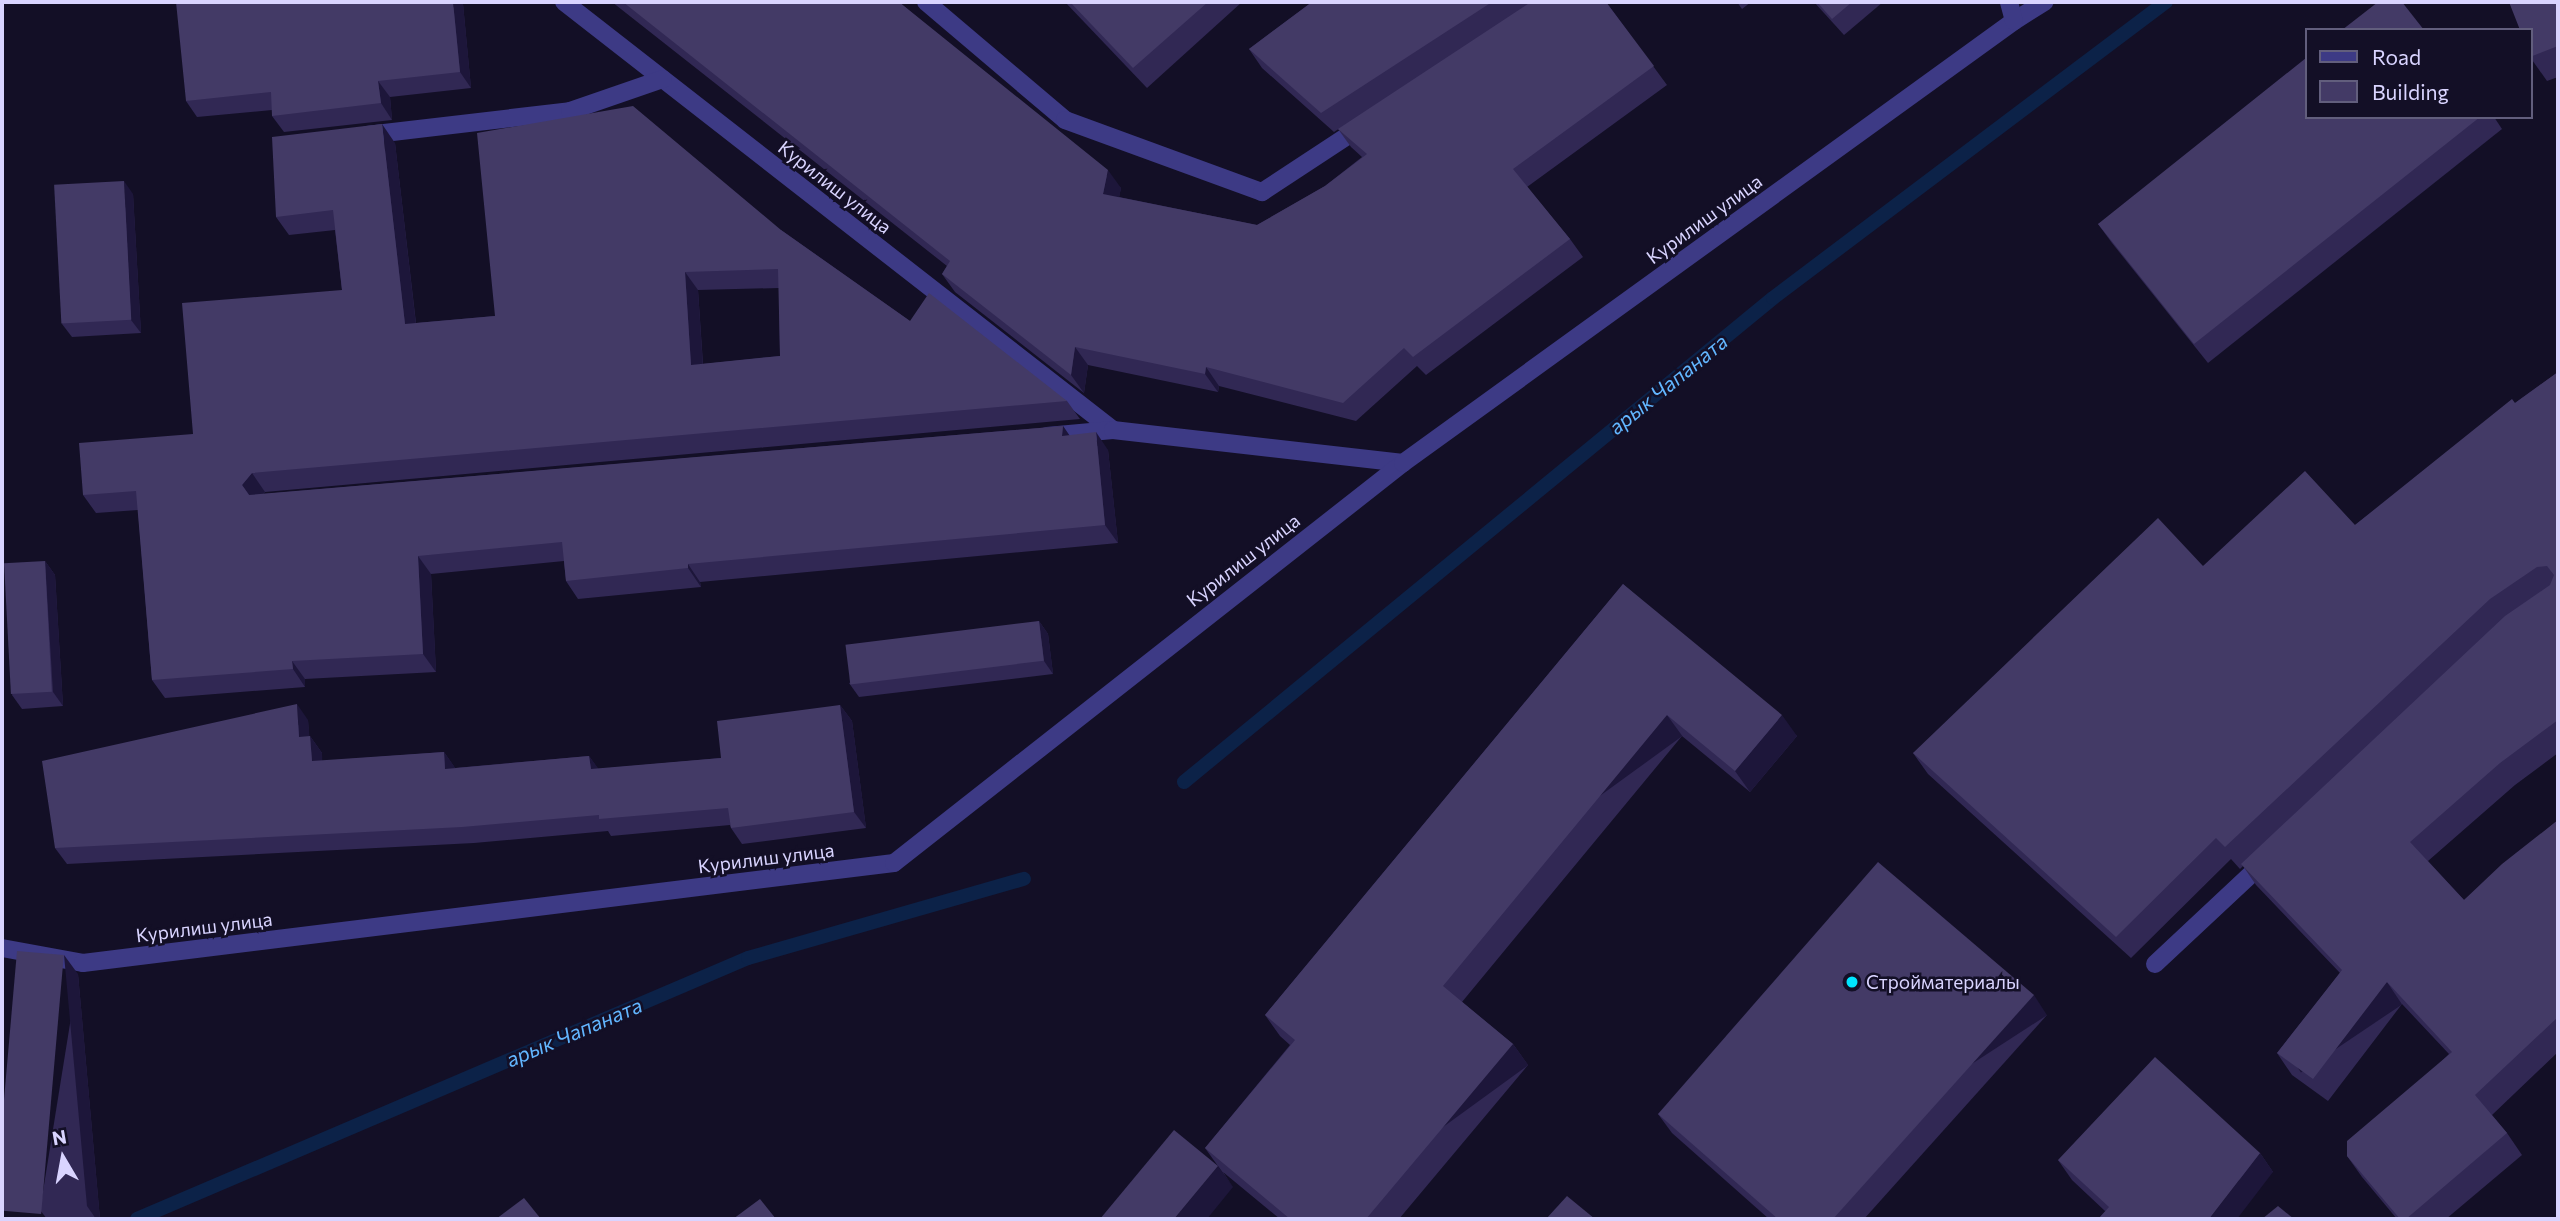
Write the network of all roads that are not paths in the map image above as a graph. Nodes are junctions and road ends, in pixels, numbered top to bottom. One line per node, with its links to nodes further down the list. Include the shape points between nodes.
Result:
1 (564, 2): 6 (street, Курилиш улица)
2 (926, 2): 7 (street, via 1065,120 1262,192)
3 (2009, 2): 5 (street)
4 (2045, 2): 5 (street, Курилиш улица)
5 (2014, 21): 11 (street, Курилиш улица)
6 (663, 79): 8 (street, via 570,110); 9 (street, Курилиш улица)
7 (1378, 116)
8 (351, 136)
9 (1113, 430): 10 (street); 11 (street)
10 (1030, 438)
11 (1403, 463): 13 (street, Курилиш улица, via 894,863 83,963)
12 (2278, 849): 14 (street)
13 (2, 948)
14 (2155, 964)

